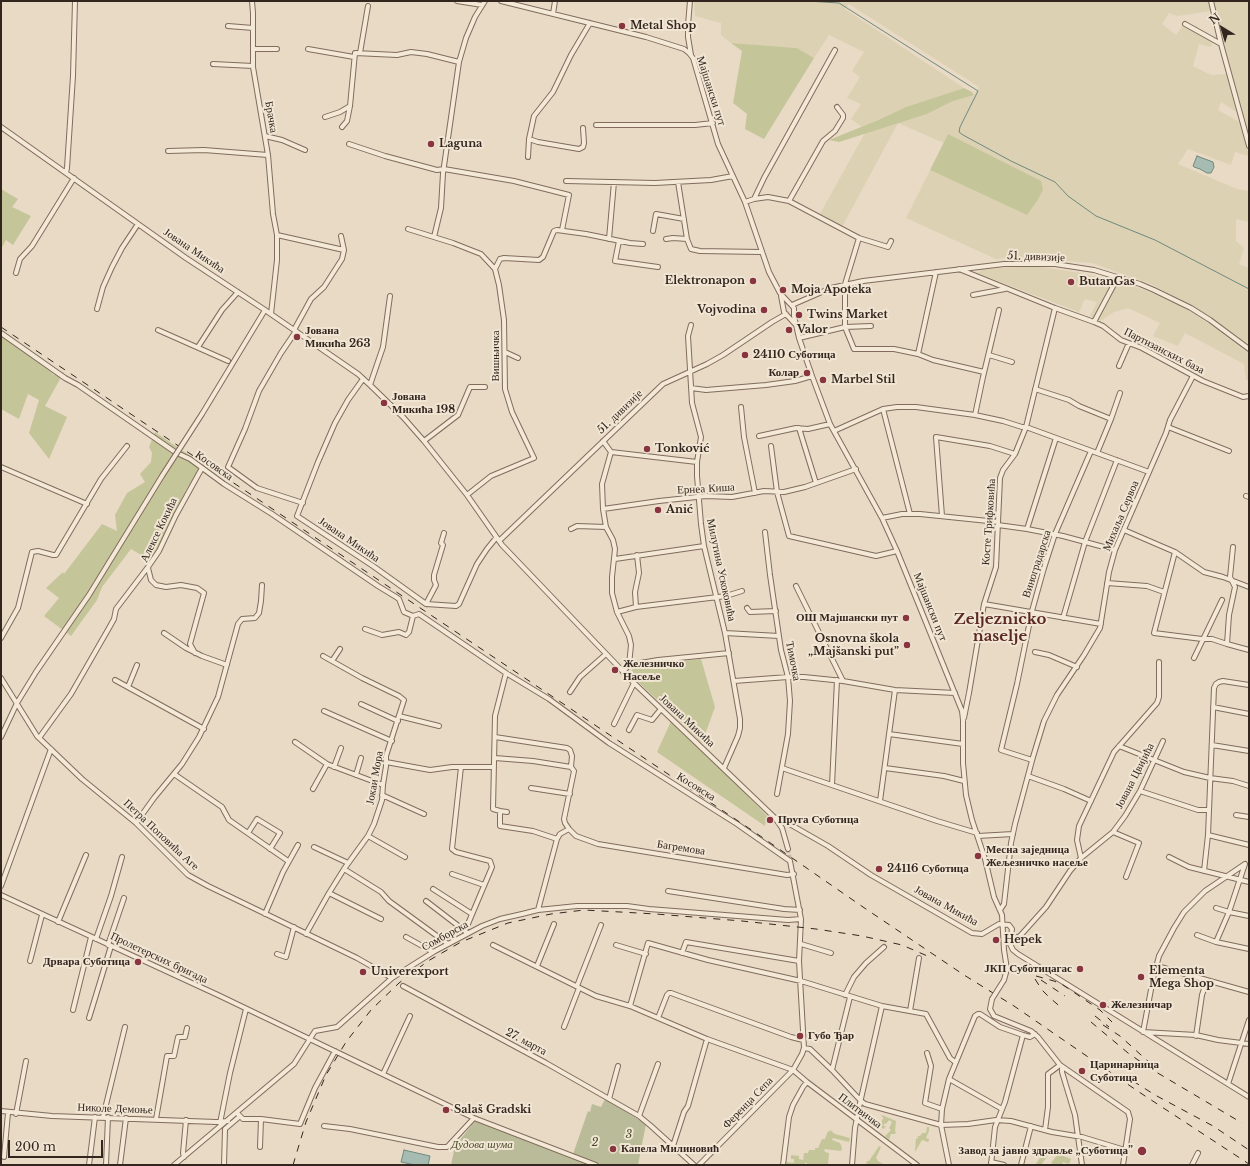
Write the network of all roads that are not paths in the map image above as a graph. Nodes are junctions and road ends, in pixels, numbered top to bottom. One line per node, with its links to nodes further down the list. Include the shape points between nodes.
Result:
1 (75, 1): 43 (street)
2 (252, 1): 14 (street, Брачка)
3 (457, 1): 8 (street)
4 (501, 1): 10 (street, Мајшански пут)
5 (555, 1): 10 (street)
6 (690, 1): 21 (street, via 688,37)
7 (1211, 1): 15 (street)
8 (484, 3): 23 (street, via 466,38)
9 (368, 6): 20 (street)
10 (554, 14): 11 (street, Мајшански пут)
11 (590, 23): 21 (street, Мајшански пут, via 681,47); 35 (street, via 570,55 553,92 534,116)
12 (1185, 24): 15 (street)
13 (228, 26): 14 (street)
14 (253, 28): 16 (street, Брачка)
15 (1221, 44): 37 (street)
16 (253, 49): 17 (street); 25 (street, Брачка)
17 (277, 49)
18 (308, 49): 22 (street)
19 (835, 50): 49 (street)
20 (360, 53): 22 (street, via 355,53); 23 (street, via 397,55 411,52)
21 (691, 56): 29 (street, Мајшански пут)
22 (354, 57): 26 (street)
23 (459, 62): 42 (street)
24 (213, 64): 25 (street)
25 (253, 66): 34 (street, Брачка)
26 (350, 106): 28 (street); 32 (street, via 347,121)
27 (837, 107): 50 (street, via 843,118 835,131 823,141)
28 (325, 117)
29 (712, 123): 30 (street); 44 (street, Мајшански пут, via 718,144)
30 (596, 125)
31 (1, 127): 43 (street, Јована Микића)
32 (342, 127)
33 (584, 128): 35 (street, via 584,143 579,149)
34 (265, 136): 38 (street); 40 (street, Брачка)
35 (529, 139): 41 (street)
36 (349, 144): 42 (street, via 437,170)
37 (1249, 146)
38 (305, 150)
39 (168, 151): 40 (street, via 204,150)
40 (268, 155): 57 (street, Брачка)
41 (528, 157)
42 (444, 169): 55 (street, via 514,181 569,195); 59 (street, via 441,208)
43 (66, 173): 45 (street, Јована Микића)
44 (733, 176): 48 (street); 51 (street, Мајшански пут)
45 (74, 178): 53 (street, Јована Микића); 73 (street, via 32,246 20,259)
46 (566, 181): 47 (street)
47 (614, 182): 48 (street); 61 (street)
48 (678, 182): 52 (street)
49 (754, 199): 50 (street, via 768,197); 51 (street)
50 (789, 201): 60 (street)
51 (745, 202): 68 (street, Мајшански пут)
52 (684, 219): 56 (street, via 656,214); 63 (street)
53 (138, 224): 77 (street, Јована Микића); 85 (street, via 112,267)
54 (408, 229): 59 (street)
55 (562, 230): 61 (street); 70 (street, via 554,231 543,257 539,260 504,258 500,259)
56 (653, 231)
57 (277, 235): 67 (street); 89 (street, Брачка)
58 (342, 236): 67 (street)
59 (434, 237): 70 (street, via 481,254)
60 (859, 238): 64 (street, via 888,247); 75 (street)
61 (609, 239): 65 (street)
62 (666, 239): 63 (street)
63 (687, 239): 68 (street, via 691,249 700,251)
64 (891, 240)
65 (619, 241): 66 (street); 69 (street, via 615,261)
66 (643, 244)
67 (344, 250): 98 (street, via 342,259 324,287 311,298)
68 (762, 252): 78 (street, Мајшански пут)
69 (658, 267)
70 (495, 269): 104 (street, Вишњичка, via 503,305)
71 (958, 269): 72 (street, 51. дивизије); 74 (street, 51. дивизије, via 1022,263 1055,264 1094,270); 76 (street, Партизанских база)
72 (936, 272): 75 (street, 51. дивизије); 105 (street)
73 (16, 273)
74 (1118, 277): 92 (street); 103 (street, 51. дивизије, via 1140,284 1191,308)
75 (845, 284): 81 (street, 51. дивизије); 96 (street)
76 (1006, 289): 79 (street); 84 (street, Партизанских база)
77 (238, 292): 86 (street, Јована Микића); 102 (street, via 222,310)
78 (780, 293): 82 (street, Мајшански пут); 83 (street, Мајшански пут)
79 (973, 295)
80 (390, 296): 116 (street, via 382,347)
81 (805, 299): 82 (street, 51. дивизије); 88 (street, 51. дивизије)
82 (791, 304): 83 (street); 88 (street)
83 (784, 308): 90 (street); 91 (street, 51. дивизије)
84 (1055, 308): 92 (street, Партизанских база); 119 (street, Косте Трифковића)
85 (97, 309)
86 (265, 310): 89 (street, Јована Микића); 231 (street, bridge, via 89,595)
87 (999, 310): 106 (street)
88 (794, 312): 90 (street); 94 (street, Мајшански пут)
89 (271, 314): 98 (street, Јована Микића)
90 (786, 315): 91 (street, 51. дивизије); 94 (street, Мајшански пут)
91 (772, 322): 112 (street, 51. дивизије, via 723,355)
92 (1094, 322): 101 (street, Партизанских база)
93 (691, 325): 112 (street, Милутина Ускоковића, via 688,336)
94 (796, 326): 100 (street, Мајшански пут)
95 (871, 326): 96 (street)
96 (845, 327): 100 (street); 105 (street, via 854,349 883,348)
97 (158, 330): 102 (street)
98 (295, 330): 115 (street, Јована Микића); 153 (street, via 259,391 228,467 257,488)
99 (1, 333): 145 (street, Косовска)
100 (799, 338): 113 (street, Мајшански пут)
101 (1129, 343): 110 (street); 114 (street, Партизанских база)
102 (198, 347): 108 (street)
103 (1249, 349)
104 (505, 352): 107 (street); 151 (street, Вишњичка, via 505,389 508,401 534,458 491,476)
105 (918, 354): 111 (street)
106 (989, 355): 109 (street); 111 (street)
107 (518, 358)
108 (228, 361)
109 (1012, 362)
110 (1119, 366)
111 (984, 372): 124 (street)
112 (690, 373): 118 (street, Милутина Ускоковића); 134 (street, 51. дивизије, via 663,384)
113 (812, 376): 118 (street, via 766,385 706,390); 126 (street, Мајшански пут)
114 (1193, 376): 121 (street, Партизанских база, via 1228,392 1243,397); 128 (street, Михаља Сервоа)
115 (364, 379): 116 (street, Јована Микића); 153 (street, Јована Микића, via 335,423)
116 (370, 385): 133 (street, Јована Микића)
117 (485, 387): 133 (street, via 470,387 458,415)
118 (691, 388): 143 (street, Милутина Ускоковића, via 692,404 701,437)
119 (1035, 389): 125 (street, via 1069,400); 127 (street, Косте Трифковића)
120 (1120, 393): 125 (street)
121 (1249, 396)
122 (741, 407): 150 (street)
123 (883, 409): 124 (street, via 906,406); 130 (street); 156 (street)
124 (975, 415): 127 (street)
125 (1111, 419): 140 (street)
126 (830, 424): 129 (street, via 808,429); 130 (street, Мајшански пут)
127 (1026, 427): 132 (street); 141 (street, Косте Трифковића)
128 (1168, 427): 138 (street); 147 (street, Михаља Сервоа)
129 (799, 428): 131 (street); 148 (street)
130 (834, 431): 146 (street, Мајшански пут)
131 (759, 436)
132 (1056, 438): 137 (street); 162 (street)
133 (424, 441): 151 (street, Јована Микића)
134 (603, 441): 139 (street); 167 (street, 51. дивизије)
135 (127, 446): 154 (street, via 101,479)
136 (771, 446): 149 (street)
137 (1091, 451): 140 (street); 166 (street, Виноградарска)
138 (1229, 451)
139 (611, 452): 143 (street); 155 (street, via 602,480)
140 (1097, 453): 142 (street)
141 (1015, 454): 157 (street, via 990,446 936,437); 159 (street, Косте Трифковића, via 1000,478)
142 (1117, 460): 147 (street); 168 (street)
143 (697, 462): 152 (street, Милутина Ускоковића)
144 (1, 467): 154 (street)
145 (202, 468): 176 (street, Алексе Кокића); 193 (street, Косовска, via 399,599 404,612)
146 (856, 469): 148 (street, Ернеа Киша); 158 (street, Мајшански пут)
147 (1149, 472): 163 (street, Михаља Сервоа)
148 (816, 483): 149 (street, Ернеа Киша)
149 (777, 492): 150 (street, Ернеа Киша, via 769,490); 172 (street, via 789,536 876,556)
150 (755, 493): 152 (street, Ернеа Киша, via 732,498)
151 (467, 495): 167 (street, Јована Микића)
152 (698, 497): 155 (street, Ернеа Киша); 169 (street, Милутина Ускоковића)
153 (303, 503): 186 (street, Јована Микића, via 297,516)
154 (87, 504): 200 (street, via 56,555 32,552 18,608)
155 (603, 510): 160 (street)
156 (910, 514): 157 (street); 158 (street)
157 (942, 516): 159 (street)
158 (882, 518): 172 (street, Мајшански пут)
159 (998, 523): 162 (street); 187 (street, Косте Трифковића, via 996,568)
160 (606, 528): 161 (street, via 577,526); 175 (street, via 615,544)
161 (571, 529)
162 (1027, 529): 166 (street)
163 (1124, 530): 171 (street, Михаља Сервоа); 173 (street)
164 (765, 532): 190 (street, Тимочка)
165 (444, 533): 186 (street, via 434,574 436,585)
166 (1055, 534): 168 (street); 191 (street, Виноградарска)
167 (498, 539): 186 (street, via 487,548 477,564 459,604); 208 (street, Јована Микића)
168 (1085, 542): 171 (street); 194 (street)
169 (704, 546): 174 (street); 184 (street, Милутина Ускоковића)
170 (1233, 547): 177 (street)
171 (1115, 550): 178 (street, Михаља Сервоа)
172 (897, 551): 230 (street, Мајшански пут)
173 (1175, 552): 177 (street, via 1204,572); 183 (street)
174 (637, 555): 175 (street); 188 (street, via 639,573 635,592)
175 (615, 559): 192 (street, via 612,593)
176 (148, 567): 205 (street, Алексе Кокића, via 151,580 156,585 181,585 197,588 204,593 190,644); 245 (street, via 116,609 114,619 72,694)
177 (1231, 580): 181 (street); 202 (street, via 1235,587 1229,615)
178 (1108, 583): 183 (street, via 1147,586); 195 (street, Михаља Сервоа)
179 (262, 585): 214 (street, via 259,613 255,618 240,621)
180 (796, 586): 224 (street)
181 (1249, 587)
182 (742, 591): 184 (street)
183 (1164, 592): 201 (street, via 1154,633)
184 (716, 597): 188 (street); 198 (street, Милутина Ускоковића)
185 (1222, 600): 201 (street)
186 (426, 604)
187 (984, 604): 191 (street); 238 (street, Косте Трифковића)
188 (636, 607): 192 (street)
189 (747, 608): 190 (street, via 750,612)
190 (776, 611): 199 (street, Тимочка)
191 (1032, 611): 194 (street); 258 (street, Виноградарска, via 1001,750)
192 (617, 612): 215 (street, via 630,641)
193 (414, 616): 196 (street, via 406,635 399,632 382,635); 218 (street, Косовска, via 419,614)
194 (1064, 618): 195 (street)
195 (1101, 624): 216 (street, Михаља Сервоа)
196 (365, 629)
197 (164, 633): 205 (street)
198 (725, 633): 199 (street); 207 (street, Милутина Ускоковића)
199 (779, 636): 219 (street, Тимочка)
200 (1, 638)
201 (1202, 639): 202 (street); 210 (street)
202 (1227, 644): 204 (street)
203 (340, 649): 211 (street)
204 (1249, 650)
205 (195, 652): 214 (street)
206 (1035, 652): 216 (street)
207 (729, 653): 215 (street); 223 (street, Милутина Ускоковића)
208 (606, 654): 217 (street, Јована Микића); 229 (street, via 580,677)
209 (323, 656): 211 (street, Јокаи Мора)
210 (1194, 658)
211 (332, 661): 237 (street, Јокаи Мора, via 402,698 404,700)
212 (1159, 662): 252 (street, via 1157,703)
213 (137, 665): 227 (street)
214 (227, 665): 241 (street, via 218,696)
215 (629, 665): 217 (street)
216 (1076, 667): 258 (street, Михаља Сервоа, via 1049,708)
217 (623, 672): 225 (street, Јована Микића)
218 (506, 673): 246 (street, via 495,716); 318 (street, Косовска, via 549,699 609,743 731,820 790,861)
219 (788, 677): 222 (street); 223 (street); 267 (street, Тимочка, via 790,720)
220 (1, 678): 231 (street, Петра Поповића Аге)
221 (115, 680): 227 (street)
222 (837, 680): 224 (street); 274 (street)
223 (734, 681): 266 (street, Милутина Ускоковића, via 740,728)
224 (843, 681): 228 (street)
225 (634, 683): 234 (street, Јована Микића); 239 (street)
226 (1249, 685): 233 (street, via 1219,682 1214,688)
227 (128, 687): 241 (street)
228 (895, 690): 230 (street); 243 (street)
229 (570, 692)
230 (955, 693): 238 (street, Мајшански пут)
231 (17, 703): 244 (street); 245 (street, Петра Поповића Аге)
232 (361, 704): 237 (street)
233 (1213, 707): 236 (street); 251 (street)
234 (661, 709): 242 (street, via 652,720 637,715); 266 (street, Јована Микића)
235 (324, 711): 247 (street)
236 (1249, 714)
237 (398, 718): 240 (street); 247 (street, Јокаи Мора)
238 (963, 720): 250 (street, Мајшански пут)
239 (614, 724)
240 (439, 726)
241 (204, 729): 269 (street)
242 (628, 730)
243 (889, 734): 250 (street); 268 (street)
244 (1, 738)
245 (39, 738): 254 (street, Петра Поповића Аге)
246 (495, 738): 257 (street); 265 (street, via 567,748 572,756)
247 (392, 741): 260 (street, Јокаи Мора)
248 (1163, 741): 259 (street, Јована Цвијића)
249 (295, 742): 261 (street)
250 (963, 744): 273 (street, Мајшански пут)
251 (1212, 745): 255 (street); 272 (street)
252 (1119, 746): 259 (street); 284 (street, via 1109,761)
253 (341, 748): 263 (street)
254 (51, 749): 293 (street, Петра Поповића Аге); 324 (street)
255 (1249, 751)
256 (361, 758): 270 (street)
257 (495, 758): 264 (street); 265 (street)
258 (1032, 760): 271 (street, Михаља Сервоа)
259 (1154, 761): 272 (street); 279 (street, Јована Цвијића)
260 (386, 762): 262 (street, via 430,770); 275 (street, Јокаи Мора)
261 (327, 764): 263 (street); 278 (street)
262 (461, 766): 264 (street); 323 (street, via 452,849 490,861 492,868)
263 (334, 767): 270 (street)
264 (494, 767): 286 (street, via 493,808)
265 (571, 767): 280 (street, via 574,771)
266 (724, 768): 289 (street, Јована Микића)
267 (782, 768): 274 (street); 281 (street, Тимочка)
268 (885, 768): 273 (street); 283 (street)
269 (174, 774): 293 (street); 297 (street, via 222,807 229,820)
270 (356, 775): 275 (street)
271 (1028, 776): 284 (street); 299 (street, Михаља Сервоа)
272 (1210, 778): 276 (street); 285 (street)
273 (964, 781): 298 (street, Мајшански пут)
274 (832, 785): 283 (street)
275 (382, 786): 282 (street, Јокаи Мора)
276 (1249, 786)
277 (531, 788): 280 (street)
278 (313, 789)
279 (1140, 791): 285 (street, via 1198,810); 296 (street, Јована Цвијића)
280 (570, 794): 295 (street, via 564,819)
281 (777, 794)
282 (382, 795): 288 (street); 301 (street, Јокаи Мора, via 378,816)
283 (880, 801): 298 (street)
284 (1091, 801): 312 (street, via 1077,833)
285 (1209, 810): 300 (street)
286 (500, 811): 287 (street); 302 (street, via 500,826 533,830)
287 (507, 812)
288 (424, 814)
289 (774, 816): 292 (street, Јована Микића); 294 (street)
290 (1236, 816): 291 (street)
291 (1249, 817)
292 (786, 822): 294 (street); 344 (street, Јована Микића, via 972,933 982,934)
293 (136, 823): 336 (street, Петра Поповића Аге, via 188,875)
294 (782, 828): 307 (street)
295 (569, 829): 302 (street); 318 (street, Багремова, via 576,836 598,844 787,875)
296 (1113, 832): 312 (street, Јована Цвијића); 320 (street, via 1138,842)
297 (248, 833): 306 (street); 306 (street, via 257,819 280,833)
298 (977, 834): 299 (street); 334 (street, Мајшански пут)
299 (1013, 834): 334 (street, Михаља Сервоа, via 1004,904)
300 (1208, 835): 303 (street); 316 (street)
301 (368, 836): 310 (street); 314 (street, Јокаи Мора)
302 (556, 839): 332 (street)
303 (1249, 844)
304 (298, 845): 313 (street)
305 (314, 847): 314 (street)
306 (270, 849): 313 (street)
307 (788, 849)
308 (86, 855): 342 (street)
309 (122, 857): 352 (street)
310 (405, 857)
311 (1169, 857): 316 (street)
312 (1081, 858): 353 (street, Јована Цвијића, via 1046,907 1020,936)
313 (288, 861): 336 (street)
314 (348, 863): 315 (street, Јокаи Мора)
315 (344, 869): 327 (street, Јокаи Мора); 355 (street, via 381,892 406,915)
316 (1204, 871): 319 (street)
317 (452, 874): 323 (street)
318 (794, 874): 333 (street, Косовска)
319 (1224, 876): 321 (street); 321 (street, via 1245,864); 371 (street, via 1205,890 1184,912 1168,938)
320 (1126, 877)
321 (1240, 880): 322 (street); 335 (street)
322 (1249, 882)
323 (484, 885): 337 (street)
324 (1, 886)
325 (433, 888): 337 (street)
326 (668, 891): 333 (street)
327 (328, 893): 340 (street); 348 (street, Јокаи Мора)
328 (1, 895): 338 (street, Пролетерских бригада)
329 (124, 898): 357 (street)
330 (426, 901): 347 (street)
331 (1216, 908): 335 (street)
332 (538, 910): 341 (street, Сомборска, via 577,906 627,906); 347 (street, Сомборска, via 500,919)
333 (800, 910): 341 (street, Косовска)
334 (1000, 910): 344 (street, Мајшански пут)
335 (1229, 912): 339 (street); 354 (street)
336 (265, 914): 346 (street, Петра Поповића Аге)
337 (472, 914): 347 (street)
338 (42, 915): 342 (street, Пролетерских бригада); 368 (street)
339 (1249, 916)
340 (381, 918)
341 (801, 919): 356 (street, Косовска)
342 (58, 922): 350 (street, Пролетерских бригада)
343 (554, 924): 370 (street)
344 (1002, 924): 353 (street, via 1012,927); 393 (street, Мајшански пут, bridge, via 1007,969 1004,980 992,999 990,1009 994,1016)
345 (601, 925): 376 (street)
346 (294, 927): 348 (street, Петра Поповића Аге); 365 (street, via 286,957)
347 (466, 932): 355 (street, Сомборска)
348 (306, 934): 372 (street, Петра Поповића Аге)
349 (1197, 935): 354 (street)
350 (91, 937): 352 (street, Пролетерских бригада); 383 (street)
351 (406, 938): 362 (street)
352 (96, 939): 357 (street, Пролетерских бригада)
353 (1010, 940): 392 (street, via 1011,947 1018,954)
354 (1216, 942): 361 (street)
355 (448, 944): 362 (street, Сомборска)
356 (801, 944): 364 (street); 369 (street, Косовска)
357 (109, 945): 382 (street, Пролетерских бригада); 386 (street)
358 (493, 945): 370 (street)
359 (616, 945): 366 (street)
360 (884, 947): 378 (street, via 854,977)
361 (1249, 949)
362 (434, 952): 372 (street, Сомборска)
363 (682, 953): 366 (street, via 648,943); 369 (street, via 686,942); 374 (street)
364 (831, 953)
365 (277, 954)
366 (646, 954): 380 (street)
367 (919, 958): 384 (street)
368 (30, 961)
369 (799, 961): 374 (street, Косовска)
370 (537, 966): 376 (street)
371 (1157, 966): 373 (street); 392 (street)
372 (392, 978): 396 (street, Сомборска, via 338,1026 317,1030)
373 (1207, 980): 377 (street); 395 (street, via 1202,995)
374 (801, 981): 378 (street); 398 (street, Косовска)
375 (404, 986): 416 (street, 27. марта, via 546,1062)
376 (578, 987): 380 (street, via 596,996); 390 (street)
377 (1249, 992)
378 (845, 995): 379 (street)
379 (850, 997): 381 (street); 410 (street)
380 (630, 1006): 387 (street)
381 (882, 1006): 384 (street); 417 (street)
382 (246, 1009): 396 (street, Пролетерских бригада); 435 (street)
383 (74, 1010)
384 (910, 1011): 405 (street, via 926,1014 950,1058)
385 (410, 1016): 411 (street)
386 (89, 1018)
387 (658, 1018): 397 (street); 398 (street, via 669,993)
388 (1249, 1020): 399 (street)
389 (125, 1027): 426 (street)
390 (564, 1027)
391 (187, 1028): 429 (street, via 185,1037 178,1037 174,1056 167,1056)
392 (1143, 1032): 395 (street); 414 (street)
393 (1035, 1034): 394 (street, via 1030,1037); 408 (street)
394 (1023, 1035): 405 (street, via 978,1014); 419 (street)
395 (1196, 1036): 399 (street)
396 (309, 1039): 402 (street, Пролетерских бригада); 423 (street, Сомборска, via 294,1064)
397 (707, 1039): 409 (street); 442 (street, via 688,1106)
398 (803, 1040): 401 (street, Косовска)
399 (1241, 1043): 400 (street); 414 (street)
400 (1249, 1044)
401 (804, 1048): 409 (street); 410 (street, via 810,1050)
402 (335, 1051): 411 (street, Пролетерских бригада); 430 (street, via 315,1088 300,1124)
403 (927, 1053): 418 (street, via 931,1066 925,1103)
404 (26, 1061): 422 (street)
405 (955, 1062): 412 (street)
406 (658, 1064): 424 (street)
407 (618, 1066): 416 (street)
408 (1061, 1066): 440 (street, via 1048,1074); 441 (street, via 1076,1115); 444 (street, via 1124,1108 1130,1115)
409 (793, 1070): 413 (street, Плитвичка); 456 (street, Ференца Сепа)
410 (832, 1070): 417 (street)
411 (383, 1074): 428 (street, Пролетерских бригада)
412 (949, 1079): 418 (street); 419 (street)
413 (807, 1082): 432 (street, Плитвичка); 457 (street, via 789,1117)
414 (1228, 1084): 415 (street)
415 (1249, 1097)
416 (608, 1099): 424 (street, 27. марта)
417 (861, 1101): 432 (street); 436 (street, via 886,1111)
418 (942, 1109): 436 (street)
419 (1002, 1109): 433 (street)
420 (1, 1111): 421 (street, Николе Демоње)
421 (8, 1113): 422 (street, Николе Демоње); 446 (street)
422 (16, 1114): 425 (street, Николе Демоње)
423 (238, 1115): 430 (street, via 243,1119); 434 (street, Сомборска); 453 (street, via 225,1129)
424 (639, 1116): 442 (street, 27. марта)
425 (94, 1117): 426 (street, Николе Демоње); 449 (street)
426 (106, 1117): 427 (street, Николе Демоње); 450 (street)
427 (126, 1118): 429 (street, Николе Демоње); 451 (street)
428 (474, 1118): 437 (street, via 447,1147); 454 (street, Пролетерских бригада)
429 (156, 1119): 431 (street, Николе Демоње)
430 (261, 1119): 443 (street)
431 (186, 1120): 435 (street, Николе Демоње); 447 (street)
432 (857, 1120): 458 (street); 459 (street, Плитвичка)
433 (996, 1120): 436 (street); 438 (street); 448 (street)
434 (228, 1121): 435 (street, Николе Демоње); 439 (street, Сомборска)
435 (220, 1122): 439 (street)
436 (941, 1125): 460 (street)
437 (324, 1126)
438 (1031, 1126): 440 (street); 462 (street)
439 (220, 1127): 447 (street, Сомборска)
440 (1045, 1130): 441 (street)
441 (1079, 1138): 444 (street); 463 (street)
442 (673, 1146): 455 (street, 27. марта)
443 (260, 1147)
444 (1125, 1150): 464 (street)
445 (1198, 1153): 465 (street)
446 (4, 1157)
447 (184, 1157): 452 (street, Сомборска)
448 (991, 1163): 461 (street)
449 (89, 1165)
450 (106, 1165)
451 (120, 1165)
452 (174, 1165)
453 (224, 1165)
454 (596, 1165)
455 (694, 1165)
456 (699, 1165)
457 (783, 1165)
458 (852, 1165)
459 (917, 1165)
460 (949, 1165)
461 (1004, 1165)
462 (1021, 1165)
463 (1082, 1165)
464 (1123, 1165)
465 (1192, 1165)

